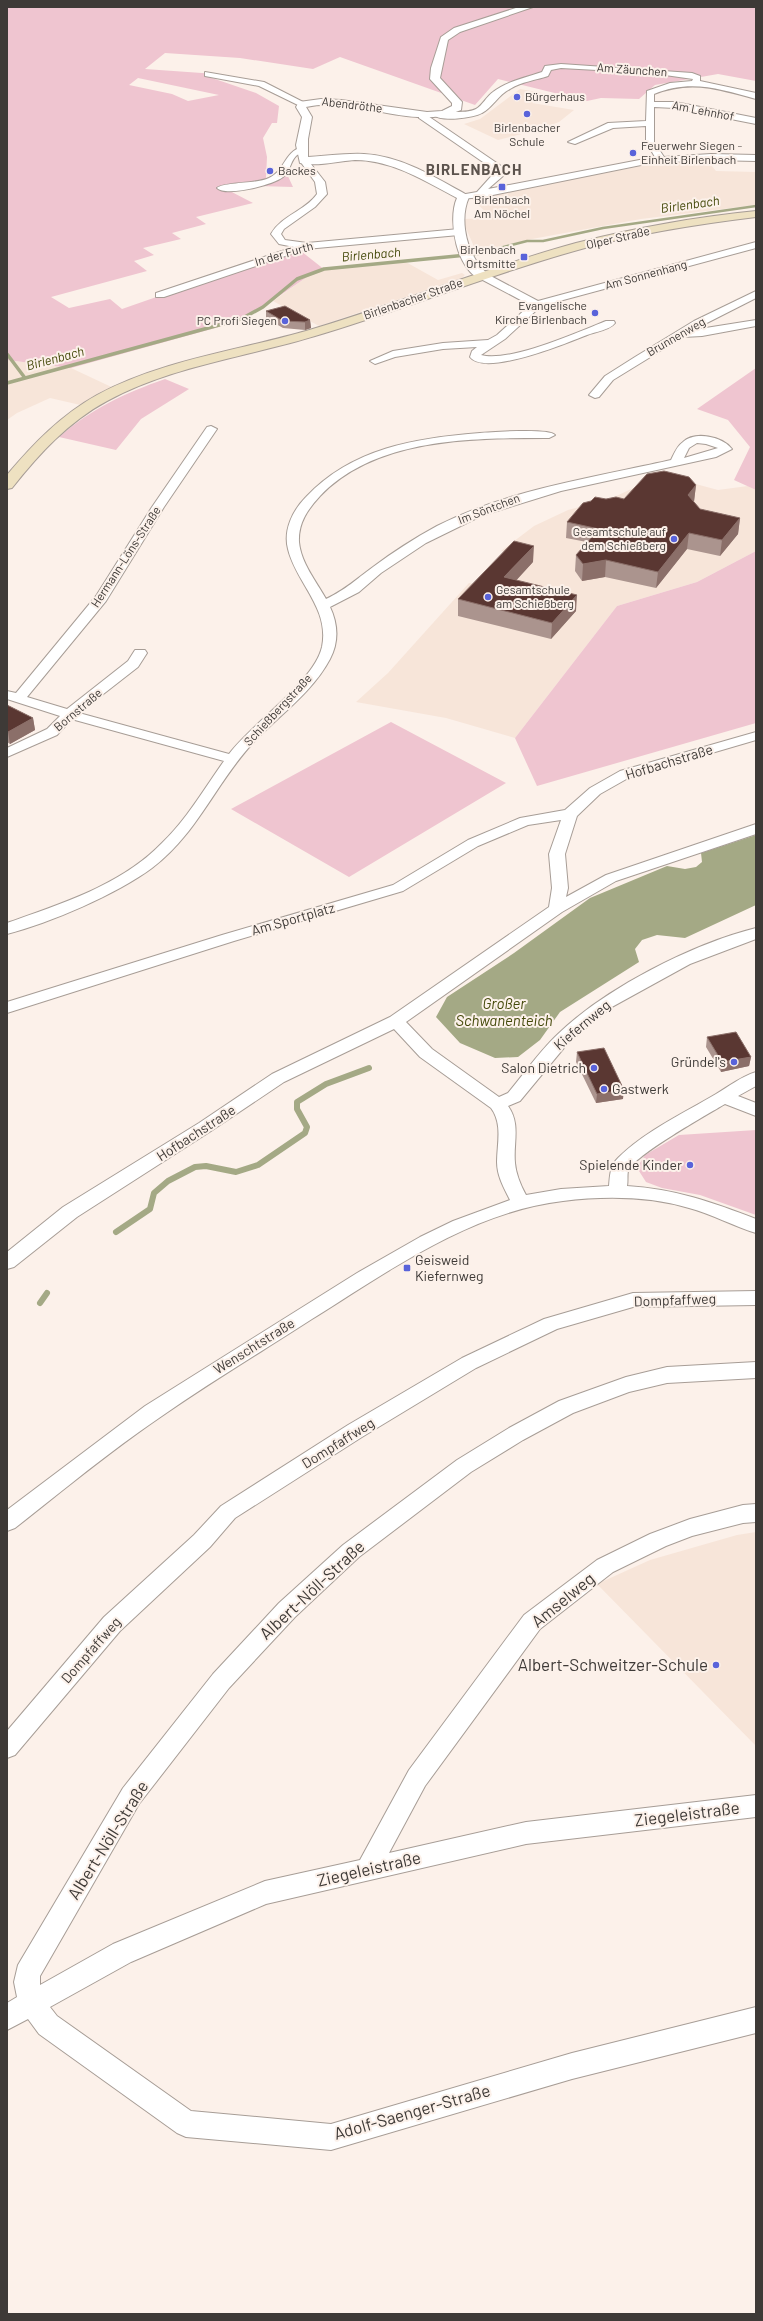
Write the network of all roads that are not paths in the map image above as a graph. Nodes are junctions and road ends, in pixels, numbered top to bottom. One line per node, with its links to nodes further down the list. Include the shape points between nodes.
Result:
1 (528, 7): 7 (street, Abendröthe, via 457,30 444,39 435,78 458,105 454,111)
2 (208, 74): 5 (street, via 262,84)
3 (696, 83): 4 (street, Am Zäunchen); 6 (street, Am Zäunchen, via 674,84 654,90 650,93); 7 (street, Am Zäunchen, via 697,78 687,74 560,66 548,68 545,74 508,86 495,94 479,111 457,116)
4 (756, 96)
5 (303, 104): 8 (street, Abendröthe, via 334,101); 12 (street, Abendröthe, via 301,106 307,117)
6 (650, 104): 9 (street, Am Lehnhof, via 675,105); 10 (street, Am Zäunchen)
7 (438, 115): 8 (street, Abendröthe)
8 (422, 116): 16 (street, via 501,170 500,174 481,191)
9 (756, 121)
10 (650, 124): 11 (street, via 611,126); 14 (street, Am Zäunchen, via 650,142)
11 (572, 142)
12 (303, 155): 15 (street, via 295,151 280,175 272,180 256,185); 17 (street, via 379,159 430,179); 21 (street, via 320,182 322,194 314,203 284,222 276,234 282,242)
13 (756, 158): 14 (street)
14 (661, 159): 16 (street)
15 (222, 188)
16 (482, 194): 17 (street)
17 (463, 197): 19 (street, Birlenbacher Straße, via 457,212)
18 (756, 214): 22 (main road, Olper Straße, via 645,231 581,246)
19 (459, 232): 21 (street, In der Furth); 22 (street, Birlenbacher Straße, via 475,272)
20 (756, 245): 25 (street, Am Sonnenhang)
21 (305, 246): 24 (street, In der Furth)
22 (483, 276): 25 (street); 35 (main road, Birlenbacher Straße, via 318,331 179,368 118,390 61,424 33,452)
23 (756, 294): 28 (street, Brunnenweg)
24 (160, 295)
25 (537, 304): 29 (street, via 501,337)
26 (610, 323): 29 (street, via 524,354 490,361 475,357 476,353)
27 (756, 323): 28 (street, via 702,333)
28 (680, 334): 31 (street, Brunnenweg, via 609,378 599,391)
29 (490, 343): 30 (street, via 443,346 393,354)
30 (375, 361)
31 (615, 389)
32 (211, 429): 38 (street, Hermann-Löns-Straße, via 158,507 102,598)
33 (549, 435): 36 (street, Schießbergstraße, via 490,434 448,438 384,453 348,468 328,481 311,496 300,512 292,535 299,566)
34 (674, 463): 36 (street, Im Söntchen, via 565,485 482,510 411,546 352,591)
35 (7, 486)
36 (324, 605): 42 (street, Schießbergstraße, via 330,633 323,660 298,692 247,741)
37 (140, 653): 39 (street, Bornstraße, via 134,664)
38 (13, 697): 39 (street, Schießbergstraße)
39 (75, 715): 41 (street, Bornstraße, via 52,732); 42 (street, Schießbergstraße)
40 (756, 736): 43 (street, Hofbachstraße, via 625,774 595,791)
41 (7, 753)
42 (233, 759): 46 (street, Schießbergstraße, via 184,829 162,854 132,876)
43 (570, 814): 45 (street, Hofbachstraße, via 557,854 560,888); 48 (street, Am Sportplatz, via 525,821 473,843 398,888 228,938)
44 (756, 829): 45 (street, Hofbachstraße, via 611,878)
45 (556, 909): 49 (street, Hofbachstraße)
46 (7, 929)
47 (755, 934): 52 (street, Kiefernweg, via 684,960 604,1004 562,1039 514,1097)
48 (7, 1008)
49 (396, 1021): 52 (street, via 426,1053); 57 (street, Hofbachstraße, via 278,1078 70,1212)
50 (754, 1079): 51 (street)
51 (723, 1097): 53 (street); 54 (street, via 678,1124 624,1163 619,1171)
52 (497, 1104): 55 (street, via 505,1116 508,1142 506,1163 511,1184)
53 (756, 1110)
54 (618, 1193): 55 (street, Wenschtstraße, via 561,1195); 56 (street, Wenschtstraße, via 654,1195 691,1202)
55 (521, 1203): 61 (street, Wenschtstraße, via 445,1233 363,1278 174,1397 93,1454)
56 (756, 1226)
57 (7, 1262)
58 (756, 1298): 62 (street, Dompfaffweg, via 633,1300 551,1324 469,1363 355,1431 228,1512 202,1541 112,1624)
59 (756, 1370): 65 (street, Albert-Nöll-Straße, via 667,1375 626,1384 566,1407 464,1466 351,1551 287,1610 221,1681 131,1796 27,1974 26,1988)
60 (756, 1513): 64 (street, Amselweg, via 690,1528 658,1540 605,1566 532,1622 417,1778)
61 (7, 1522)
62 (7, 1748)
63 (756, 1806): 64 (street, Ziegeleistraße, via 526,1833)
64 (368, 1869): 65 (street, Ziegeleistraße, via 265,1893 122,1953)
65 (31, 2002): 66 (street, Ziegeleistraße); 67 (street, Adolf-Saenger-Straße, via 48,2025 67,2041 186,2124 331,2137 572,2066)
66 (7, 2017)
67 (756, 2020)

